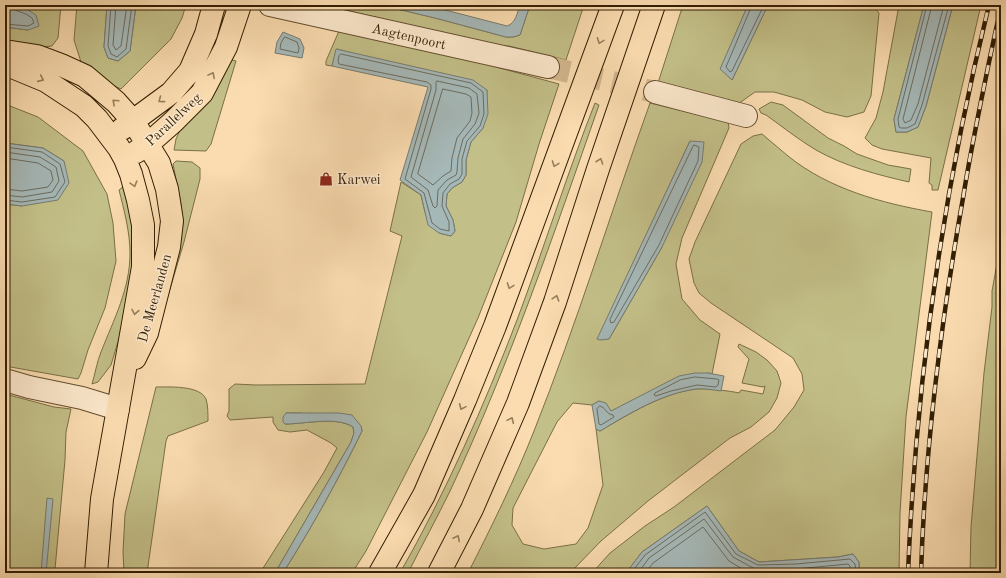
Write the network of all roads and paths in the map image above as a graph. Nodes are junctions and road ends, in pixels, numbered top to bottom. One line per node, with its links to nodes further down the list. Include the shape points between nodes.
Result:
1 (214, 5): 11 (main road, Parallelweg, one-way to 11, via 206,34 190,71 171,93)
2 (240, 5): 13 (main road, Parallelweg, one-way to 2, via 202,93 226,47)
3 (270, 5): 8 (street, Aagtenpoort)
4 (613, 5): 19 (main road, one-way to 19, via 495,326 465,400 424,495)
5 (654, 5): 20 (main road, one-way to 5, via 472,509 518,403 555,302)
6 (5, 51): 11 (main road, De Meerlanden, one-way to 6, via 116,102 85,76 37,56)
7 (5, 64): 12 (main road, De Meerlanden, one-way to 12, via 46,81 84,106)
8 (548, 67)
9 (655, 92): 10 (street)
10 (746, 116)
11 (133, 121): 12 (main road, Parallelweg); 13 (main road, De Meerlanden)
12 (111, 137): 14 (main road, De Meerlanden)
13 (148, 144): 14 (main road, Parallelweg); 15 (main road, De Meerlanden, via 159,162 167,189 172,221 169,247 147,333)
14 (125, 159): 15 (main road, De Meerlanden, one-way to 15, via 141,212 143,267)
15 (124, 374): 17 (main road)
16 (5, 380): 17 (street)
17 (118, 409): 18 (main road, via 102,499)
18 (96, 573)
19 (380, 573)
20 (439, 573)

